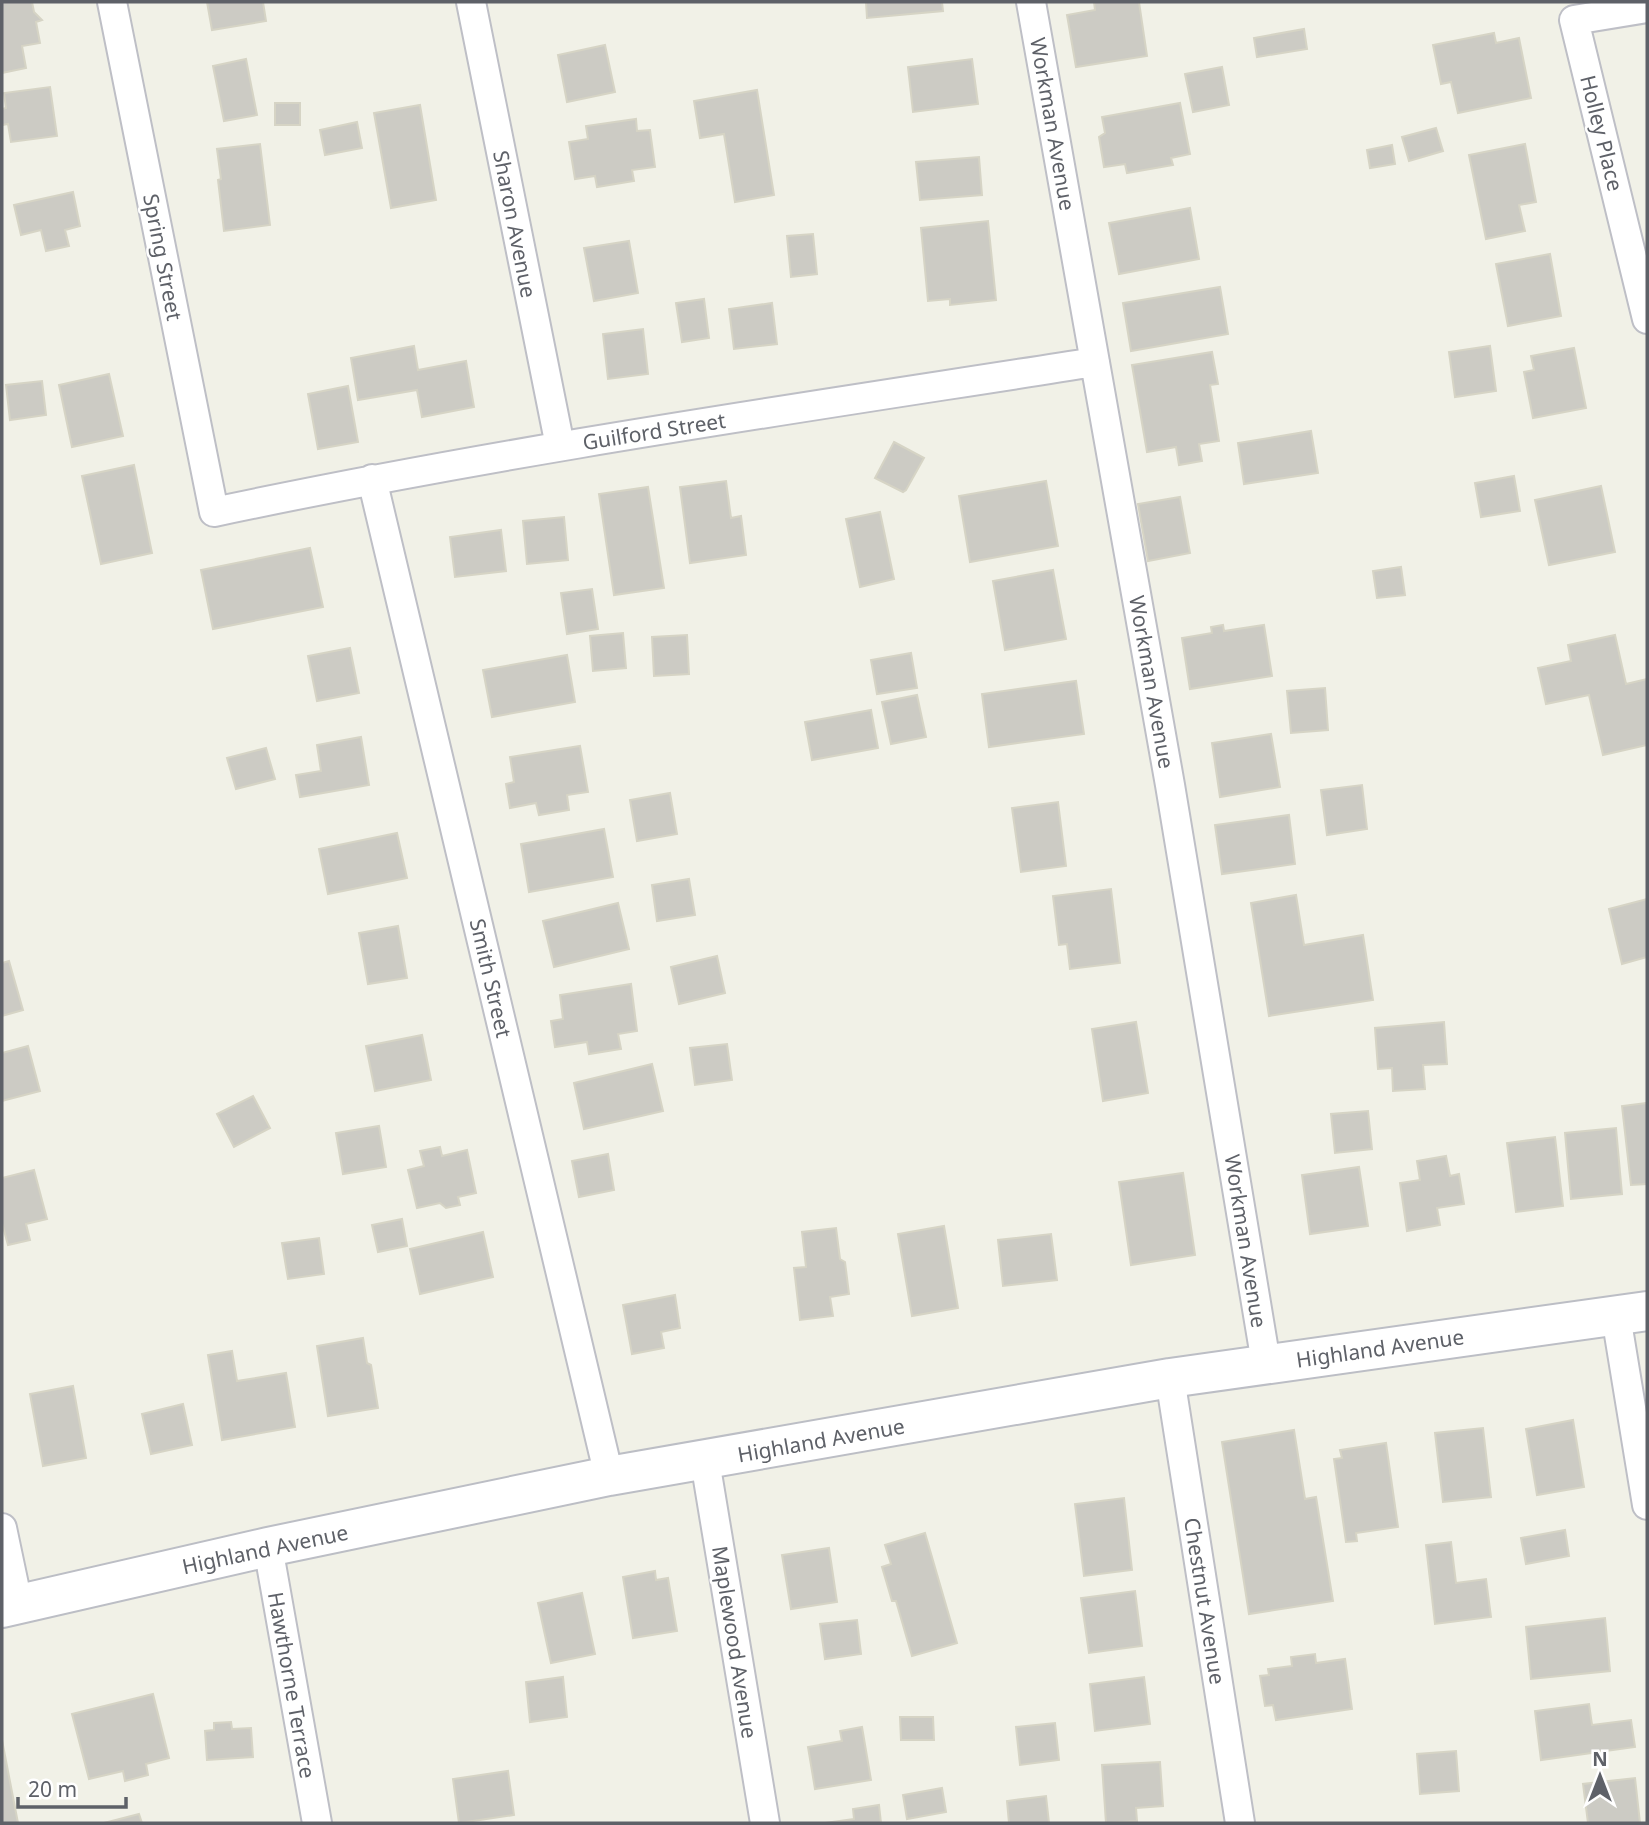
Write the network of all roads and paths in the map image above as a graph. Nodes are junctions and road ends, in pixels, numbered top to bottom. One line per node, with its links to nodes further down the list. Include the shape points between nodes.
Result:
1 (112, 2): 9 (street, Spring Street)
2 (471, 2): 7 (street, Sharon Avenue)
3 (1031, 2): 6 (street, Workman Avenue)
4 (1647, 8): 5 (street, Holley Place, via 1574,19)
5 (1647, 319)
6 (1095, 362): 7 (street, Guilford Street); 11 (street, Workman Avenue)
7 (560, 446): 8 (street, Guilford Street)
8 (372, 479): 9 (street, Guilford Street); 14 (street, Smith Street)
9 (215, 512)
10 (1631, 1313): 11 (street, Highland Avenue); 15 (street)
11 (1266, 1363): 12 (street, Highland Avenue)
12 (1170, 1378): 13 (street, Highland Avenue); 21 (street, Chestnut Avenue)
13 (705, 1461): 14 (street, Highland Avenue); 20 (street, Maplewood Avenue)
14 (609, 1476): 17 (street, Highland Avenue)
15 (1647, 1505)
16 (2, 1528): 18 (street)
17 (268, 1547): 18 (street, Highland Avenue); 19 (street, Hawthorne Terrace)
18 (10, 1606)
19 (317, 1823)
20 (765, 1823)
21 (1240, 1823)

